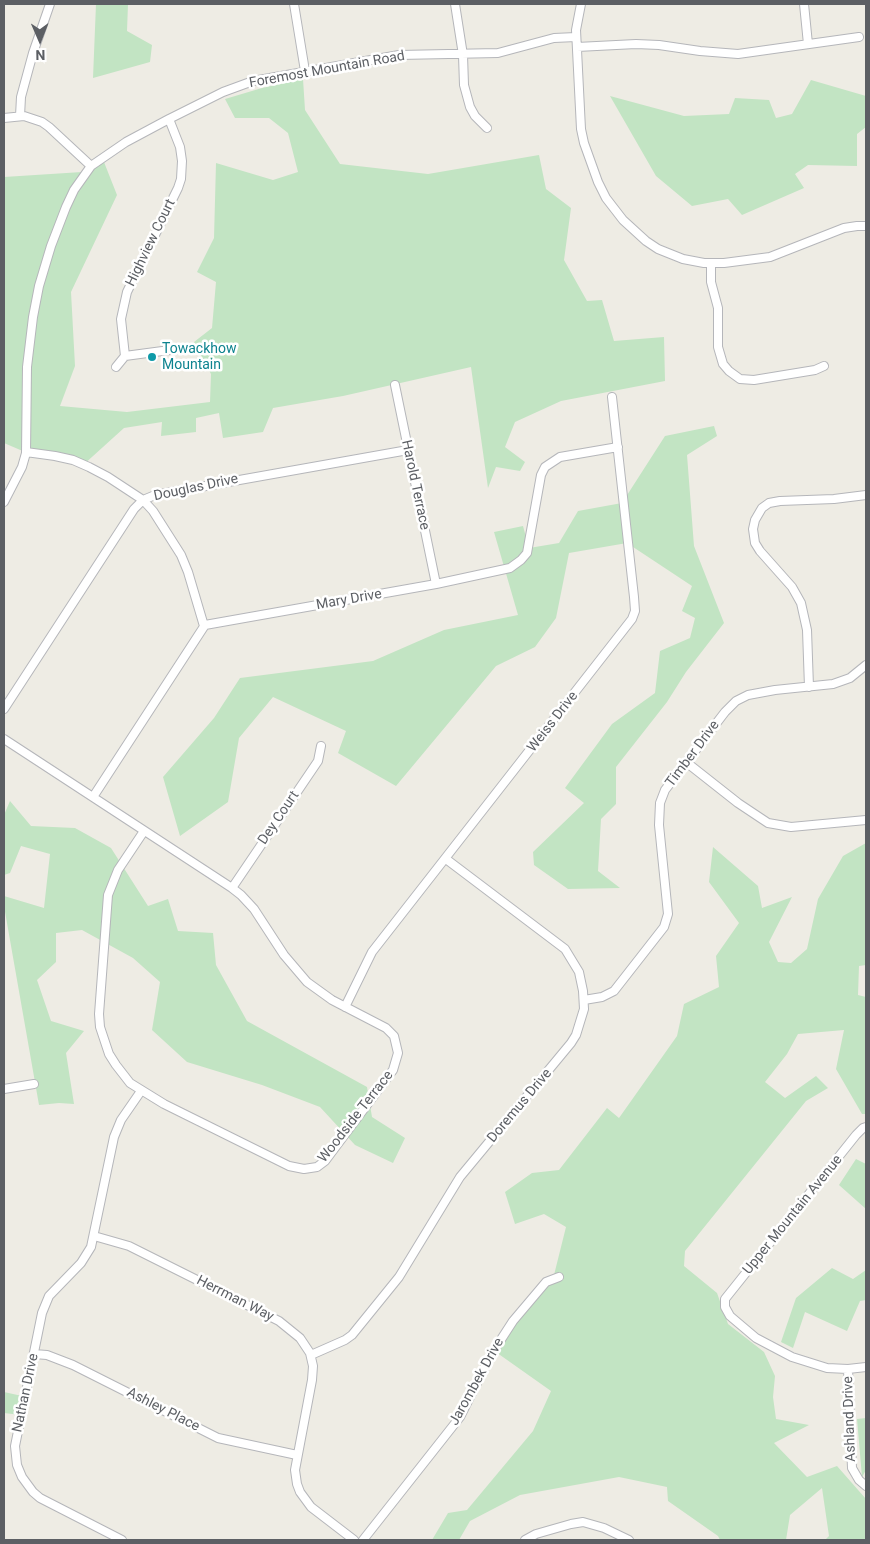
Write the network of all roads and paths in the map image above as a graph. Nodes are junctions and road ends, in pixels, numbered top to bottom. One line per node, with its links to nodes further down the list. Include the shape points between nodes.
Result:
1 (50, 4): 12 (street, via 21,97)
2 (294, 4): 11 (street)
3 (454, 4): 10 (street)
4 (581, 4): 6 (street)
5 (804, 4): 8 (street)
6 (576, 36): 9 (street); 10 (street, Foremost Mountain Road, via 554,38 498,53)
7 (859, 37): 8 (street)
8 (808, 44): 9 (street, via 738,54 659,45)
9 (577, 47): 18 (street, via 581,129 606,198 622,220 658,249 683,259)
10 (462, 55): 11 (street, Foremost Mountain Road, via 399,56); 15 (street, via 464,85 470,107)
11 (305, 71): 14 (street, Foremost Mountain Road, via 236,87)
12 (20, 116): 13 (street); 16 (street, via 33,118 49,127)
13 (4, 118)
14 (170, 119): 16 (street, Foremost Mountain Road, via 126,142); 20 (street, Highview Court, via 180,147 180,179 127,292 121,319)
15 (487, 128)
16 (91, 166): 27 (street, Foremost Mountain Road, via 66,207 40,286 27,367)
17 (866, 226): 18 (street, via 844,228 770,257)
18 (711, 264): 21 (street, via 711,282 718,308 718,346 723,364 729,371 740,379 754,380)
19 (185, 348): 20 (street)
20 (124, 356): 22 (street)
21 (824, 366)
22 (116, 368)
23 (395, 385): 26 (street, Harold Terrace)
24 (612, 397): 25 (street, Weiss Drive)
25 (618, 447): 31 (street, Mary Drive, via 560,457 546,468 541,475 527,553 518,564 502,571); 42 (street, Weiss Drive, via 634,597 632,619)
26 (408, 450): 29 (street, Douglas Drive, via 155,495); 31 (street, Harold Terrace)
27 (26, 452): 29 (street, via 73,460 108,476); 30 (street, Foremost Mountain Road)
28 (866, 495): 34 (street, via 769,503 755,520 755,543 792,587 801,603 807,630)
29 (143, 500): 32 (street, via 154,511 181,555); 35 (street, Douglas Drive, via 134,509)
30 (4, 502)
31 (436, 584): 32 (street, Mary Drive)
32 (204, 626): 39 (street)
33 (866, 665): 34 (street, Timber Drive, via 842,682)
34 (809, 687): 38 (street, Timber Drive, via 757,693 740,699 725,712)
35 (4, 709)
36 (4, 739): 39 (street, Woodside Terrace)
37 (322, 746): 43 (street, Dey Court, via 318,761)
38 (686, 762): 40 (street, via 738,803 777,826); 44 (street, Timber Drive, via 665,790 659,807 667,895 666,922 614,991)
39 (92, 798): 41 (street, Woodside Terrace)
40 (866, 820)
41 (144, 831): 43 (street, Woodside Terrace); 48 (street, Woodside Terrace, via 118,870 108,895 99,1014 109,1054 124,1077)
42 (446, 859): 44 (street, Doremus Drive, via 565,949 579,972); 45 (street, Weiss Drive, via 372,952)
43 (232, 888): 45 (street, Woodside Terrace, via 254,909 306,982)
44 (584, 1000): 54 (street, Doremus Drive, via 579,1027 571,1043 460,1177 399,1277 352,1335)
45 (345, 1007): 48 (street, Woodside Terrace, via 386,1028 396,1040 398,1058 388,1077 318,1167 289,1166)
46 (34, 1084): 47 (street)
47 (4, 1089)
48 (141, 1091): 50 (street, via 121,1120 114,1137)
49 (866, 1127): 52 (street, Upper Mountain Avenue, via 856,1135 725,1299)
50 (94, 1236): 53 (street, Nathan Drive, via 81,1263 55,1288 45,1304); 54 (street, Herrman Way, via 129,1246 279,1321 300,1338)
51 (559, 1277): 61 (street, Jarombek Drive, via 546,1282 513,1320 460,1417)
52 (725, 1307): 56 (street, Ashland Drive, via 730,1316 756,1338 780,1351 809,1364)
53 (34, 1354): 57 (street, Ashley Place, via 47,1355 73,1365 218,1438); 59 (street, Nathan Drive, via 15,1446 22,1478 47,1503)
54 (311, 1355): 57 (street, via 312,1380)
55 (866, 1367): 56 (street)
56 (848, 1369): 58 (street, Ashland Drive, via 852,1468)
57 (297, 1455): 60 (street, via 296,1480 305,1500)
58 (866, 1486)
59 (122, 1540)
60 (354, 1540)
61 (363, 1540)
62 (525, 1540): 63 (street, via 582,1522)
63 (629, 1540)

